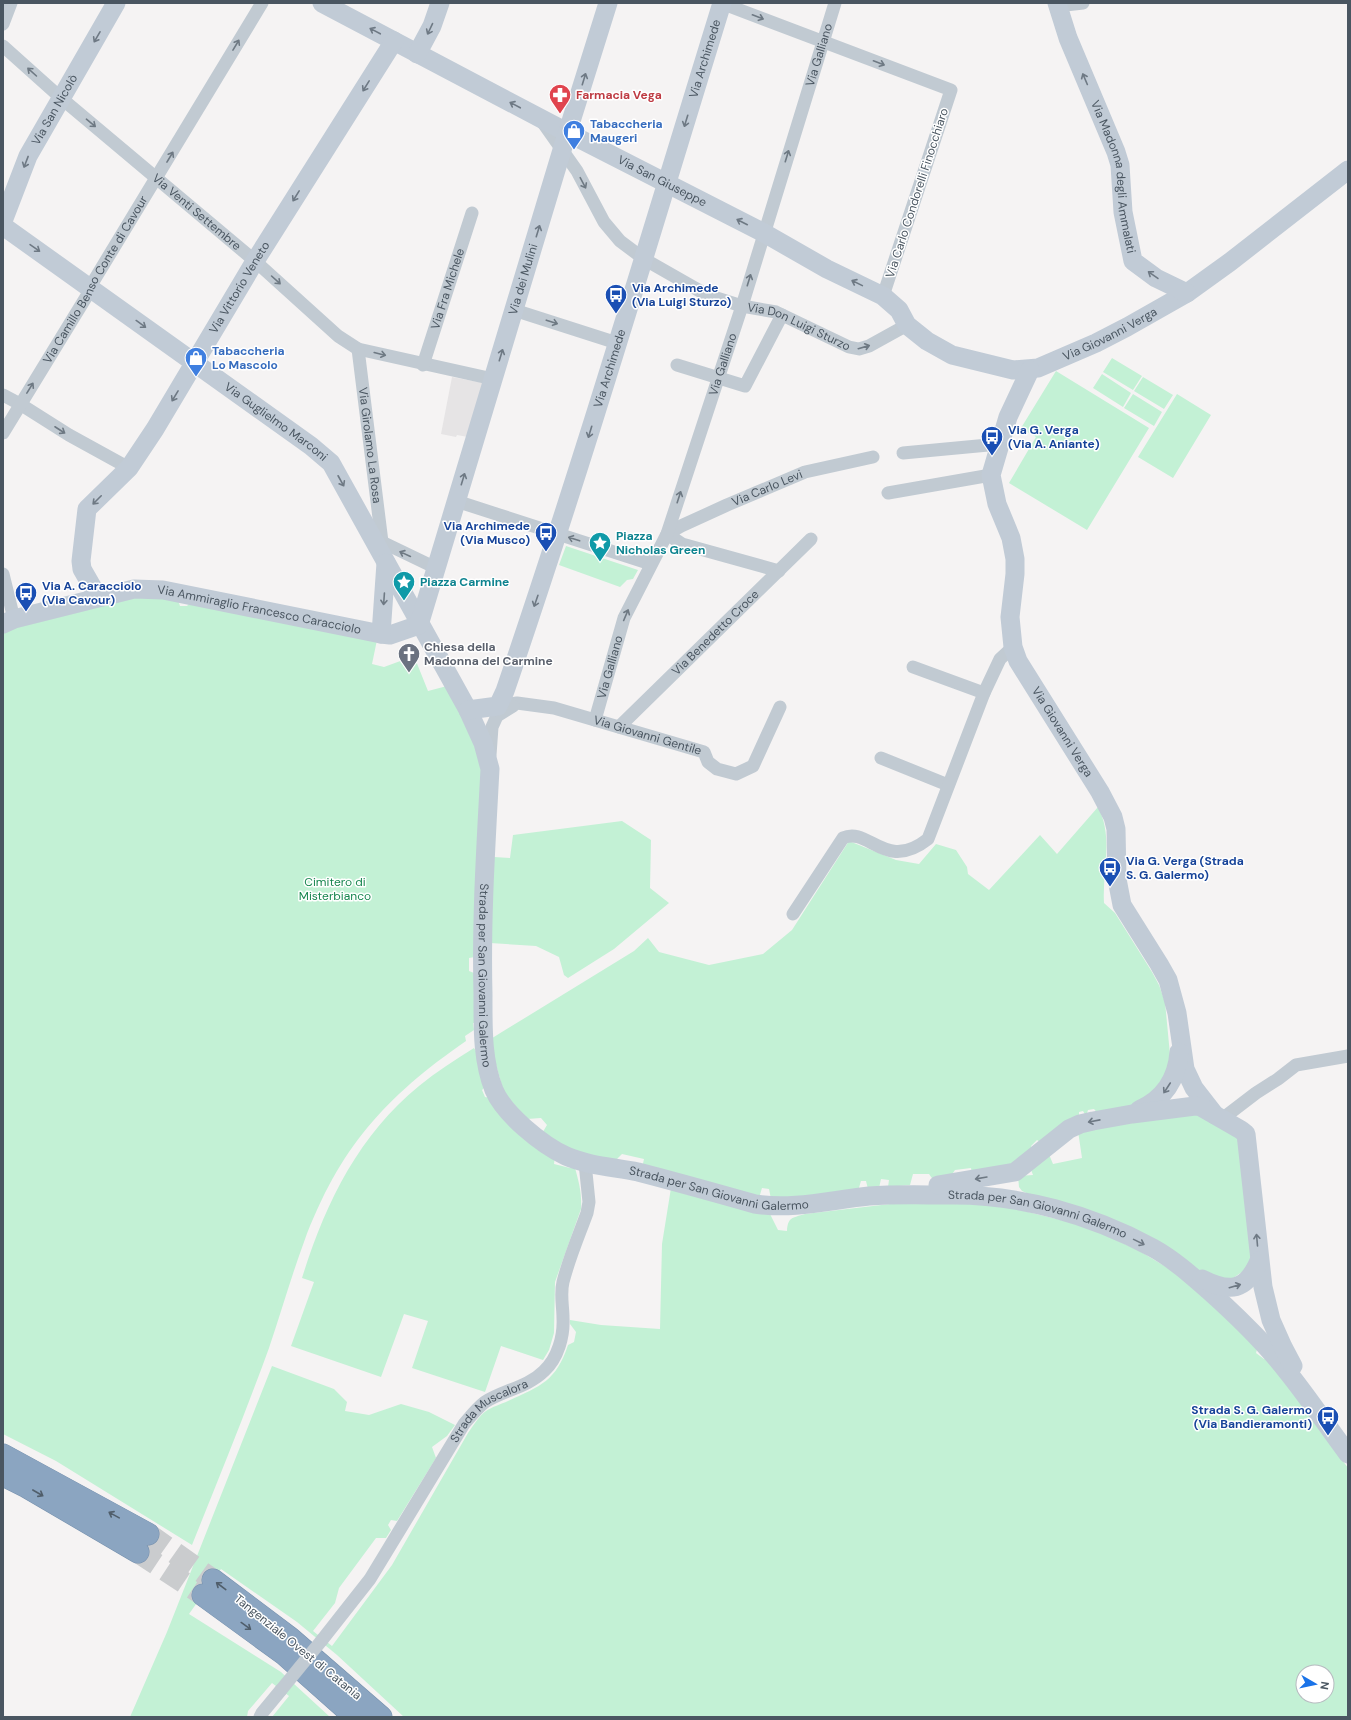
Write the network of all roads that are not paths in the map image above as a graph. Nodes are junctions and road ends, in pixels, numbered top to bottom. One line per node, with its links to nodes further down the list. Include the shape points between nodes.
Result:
1 (11, 3): 11 (street)
2 (116, 3): 16 (street, Via San Nicolò, one-way to 16)
3 (262, 3): 21 (street, Via Camillo Benso Conte di Cavour, one-way to 3)
4 (322, 3): 12 (street, Via San Giuseppe, one-way to 4)
5 (440, 3): 15 (street, one-way to 15)
6 (608, 3): 18 (street, Via dei Mulini, one-way to 6)
7 (722, 3): 13 (street, one-way to 13); 22 (street, Via Archimede, one-way to 22)
8 (835, 3): 13 (street, Via Galliano)
9 (1083, 3): 10 (street)
10 (1057, 4): 30 (street, Via Madonna degli Ammalati, one-way to 10, via 1156,278 1133,261 1123,212 1120,166 1116,152 1068,38)
11 (3, 24)
12 (394, 41): 15 (street, Via San Giuseppe); 28 (street, Via Vittorio Veneto, one-way to 28)
13 (823, 41): 26 (street, Via Galliano, one-way to 13); 31 (street, Via Carlo Condorelli Finocchiaro, one-way to 31, via 951,90)
14 (3, 46): 16 (street, Via Venti Settembre, one-way to 14)
15 (418, 54): 17 (street, Via San Giuseppe, one-way to 15)
16 (61, 98): 21 (street, Via Venti Settembre, one-way to 21); 24 (street, Via San Nicolò, one-way to 24, via 28,156)
17 (539, 117): 18 (street, Via San Giuseppe); 19 (street, Via Don Luigi Sturzo)
18 (568, 132): 19 (street, Via dei Mulini); 22 (street, Via San Giuseppe)
19 (562, 150): 27 (street, Via Don Luigi Sturzo, one-way to 27, via 577,171 604,222 620,241); 33 (street, Via dei Mulini, one-way to 19)
20 (1348, 170): 30 (street)
21 (157, 178): 28 (street, Via Venti Settembre); 29 (street, Via Camillo Benso Conte di Cavour)
22 (667, 183): 26 (street, Via San Giuseppe, one-way to 22); 27 (street, Via Archimede)
23 (472, 212): 39 (street, Via Fra Michele)
24 (3, 221)
25 (3, 226): 29 (street, Via Guglielmo Marconi, one-way to 29)
26 (764, 233): 31 (street, Via San Giuseppe, one-way to 26, via 827,269); 32 (street, Via Galliano, one-way to 26)
27 (644, 259): 32 (street, Via Don Luigi Sturzo, via 707,295); 36 (street, Via Archimede)
28 (254, 261): 37 (street, Via Venti Settembre, one-way to 37, via 338,336); 38 (street, Via Vittorio Veneto)
29 (91, 288): 38 (street, Via Guglielmo Marconi, one-way to 38); 45 (street, Via Camillo Benso Conte di Cavour, one-way to 29)
30 (1187, 293): 41 (street, Via Giovanni Verga, via 1096,343 1038,368)
31 (883, 296): 35 (street, Via San Giuseppe, via 899,310)
32 (742, 306): 34 (street, Via Don Luigi Sturzo); 42 (street, Via Galliano)
33 (514, 310): 36 (street, one-way to 36); 43 (street, Via dei Mulini, one-way to 33)
34 (782, 314): 35 (street, Via Don Luigi Sturzo, one-way to 35, via 849,347 859,349); 42 (street, via 745,386)
35 (907, 325): 41 (street, via 952,355)
36 (617, 343): 54 (street, Via Archimede, one-way to 54)
37 (358, 349): 39 (street, Via Venti Settembre, one-way to 39); 57 (street, Via Girolamo La Rosa)
38 (194, 362): 50 (street, Via Vittorio Veneto, one-way to 50); 57 (street, Via Guglielmo Marconi, one-way to 57, via 331,464)
39 (422, 364): 43 (street, Via Venti Settembre)
40 (677, 365): 42 (street)
41 (1021, 370): 47 (street, Via Giovanni Verga)
42 (718, 378): 55 (street, Via Galliano, one-way to 42)
43 (493, 379): 53 (street, Via dei Mulini, one-way to 43)
44 (3, 395): 45 (street)
45 (20, 404): 46 (street, Via Camillo Benso Conte di Cavour); 50 (street, one-way to 50)
46 (3, 433)
47 (1000, 444): 48 (street); 51 (street, Via Giovanni Verga)
48 (903, 453)
49 (873, 457): 55 (street, Via Carlo Levi, via 805,472)
50 (129, 468): 62 (street, Via Vittorio Veneto, one-way to 62, via 87,509 81,561 82,568)
51 (991, 475): 52 (street); 66 (street, Via Giovanni Verga, via 997,504 1011,538 1016,559 1010,616)
52 (888, 493)
53 (456, 501): 54 (street); 58 (street, Via dei Mulini)
54 (558, 534): 59 (street, one-way to 54); 69 (street, Via Archimede, one-way to 69)
55 (667, 534): 59 (street, Via Galliano); 60 (street, via 682,544)
56 (811, 539): 60 (street, Via Benedetto Croce)
57 (382, 552): 58 (street, one-way to 57); 64 (street, Via Guglielmo Marconi); 65 (street, one-way to 65)
58 (437, 562): 64 (street, Via dei Mulini)
59 (651, 564): 72 (street, Via Galliano, one-way to 59, via 624,618)
60 (779, 571): 73 (street, Via Benedetto Croce)
61 (3, 574): 63 (street)
62 (98, 597): 63 (street, Via Ammiraglio Francesco Caracciolo); 65 (street, Via Ammiraglio Francesco Caracciolo, via 134,589 163,590)
63 (9, 621)
64 (421, 629): 65 (street, Via Ammiraglio Francesco Caracciolo, via 390,635); 71 (street, Strada per San Giovanni Galermo)
65 (378, 634)
66 (1013, 647): 68 (street, via 1000,659); 78 (street, Via Giovanni Verga, via 1018,661 1113,817 1117,834 1117,879 1122,905 1168,980 1177,1013)
67 (913, 667): 68 (street)
68 (984, 693): 76 (street)
69 (505, 700): 71 (street); 72 (street, Via Giovanni Gentile, via 554,708); 75 (street, via 492,727)
70 (780, 707): 73 (street, Via Giovanni Gentile, via 753,766 736,774 717,769 708,762 704,752)
71 (471, 718): 75 (street, Strada per San Giovanni Galermo, via 483,743)
72 (595, 720): 73 (street, Via Giovanni Gentile)
73 (619, 727)
74 (881, 758): 76 (street)
75 (490, 769): 82 (street, Strada per San Giovanni Galermo, via 482,941 485,1056 490,1077 494,1092 501,1102 529,1132 566,1156)
76 (948, 785): 77 (street, via 928,839 906,851 897,852 856,836 849,835 843,838)
77 (793, 914)
78 (1180, 1038): 80 (street, one-way to 80, via 1178,1062 1169,1086 1147,1107); 81 (street, via 1185,1070 1194,1088)
79 (1348, 1056): 81 (street, via 1296,1065)
80 (1132, 1114): 81 (street, via 1195,1106); 83 (street, one-way to 83, via 1080,1124 1069,1129)
81 (1219, 1117): 86 (street, one-way to 81, via 1246,1134)
82 (586, 1163): 84 (street, Strada per San Giovanni Galermo, via 637,1172 770,1206 818,1204); 92 (street, Strada Muscalora, bridge, via 589,1202 563,1282 562,1334 552,1361 532,1380 486,1402 464,1424 370,1579)
83 (1015, 1172): 84 (street, one-way to 84); 85 (street, via 1011,1185 1014,1191)
84 (870, 1196): 85 (street, Strada per San Giovanni Galermo, via 963,1194)
85 (1036, 1204): 87 (street, Strada per San Giovanni Galermo, one-way to 87, via 1112,1228 1154,1249)
86 (1259, 1261): 87 (street, one-way to 86, via 1213,1285 1238,1287 1255,1271); 88 (street, via 1271,1320 1283,1347)
87 (1187, 1271): 88 (street, Strada per San Giovanni Galermo, via 1227,1307 1272,1354)
88 (1336, 1432): 89 (street, Strada per San Giovanni Galermo)
89 (1348, 1454)
90 (3, 1455): 91 (highway, one-way to 90, via 143,1543)
91 (3, 1475)
92 (260, 1717)
93 (355, 1717): 94 (highway, Tangenziale Ovest di Catania, one-way to 93, via 290,1638 208,1587)
94 (381, 1717)

